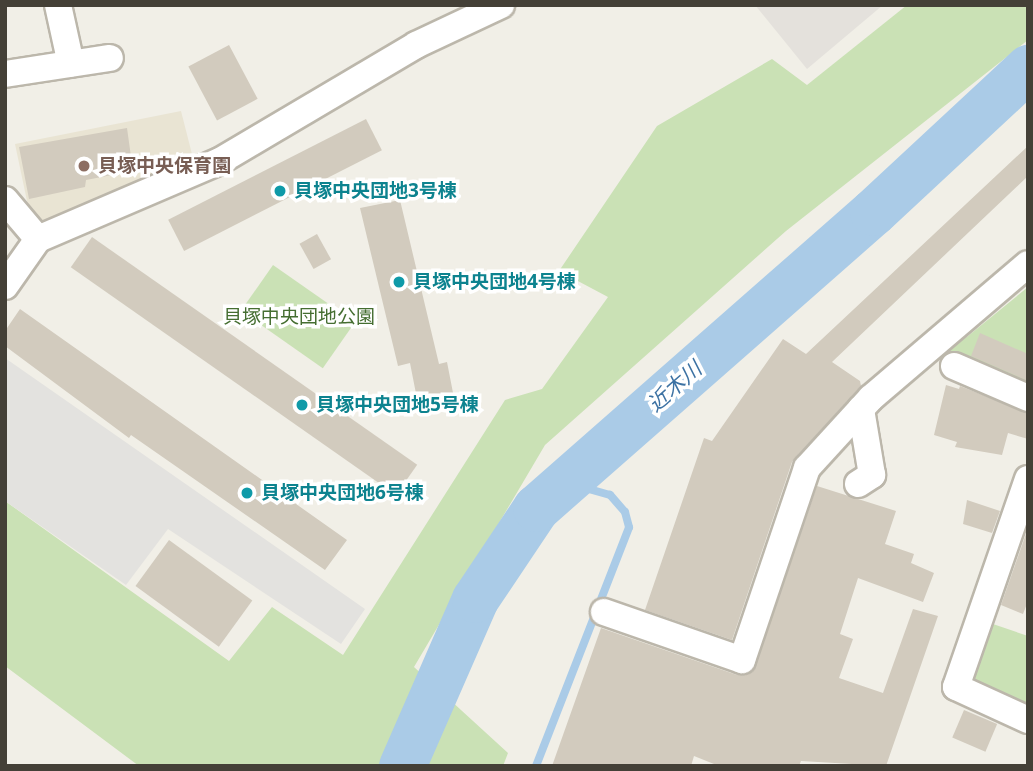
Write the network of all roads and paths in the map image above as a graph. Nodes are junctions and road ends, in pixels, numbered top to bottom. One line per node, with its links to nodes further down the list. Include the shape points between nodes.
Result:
1 (58, 5): 4 (street)
2 (501, 5): 7 (street, via 393,58 220,161)
3 (110, 58): 4 (street)
4 (71, 64): 5 (street)
5 (5, 74)
6 (5, 200): 7 (street)
7 (38, 239): 9 (street)
8 (1028, 264): 12 (street)
9 (5, 286)
10 (954, 366): 11 (street)
11 (1028, 398)
12 (861, 409): 14 (street, via 872,475); 15 (street, via 807,468 742,660)
13 (1028, 479): 16 (street, via 956,687)
14 (858, 484)
15 (604, 612)
16 (1028, 720)

